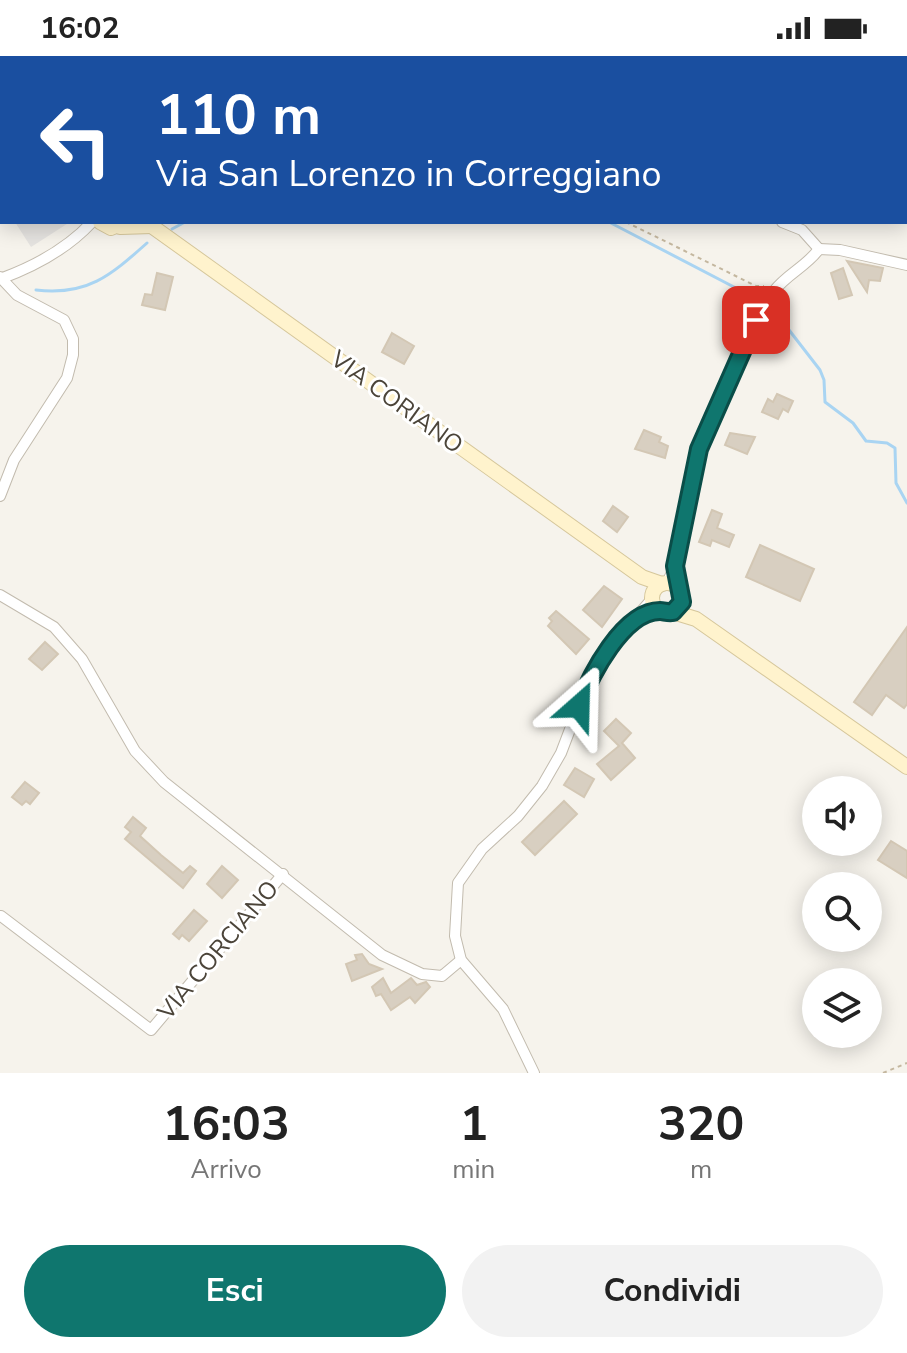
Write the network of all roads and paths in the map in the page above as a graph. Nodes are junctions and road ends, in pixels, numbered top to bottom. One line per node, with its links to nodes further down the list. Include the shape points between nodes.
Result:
1 (90, 224): 6 (street, VIA CORIANO)
2 (149, 224): 5 (main road, VIA CORIANO); 13 (main road, VIA CORIANO)
3 (630, 224): 10 (path, via 756,286)
4 (787, 224): 7 (street, via 802,230)
5 (114, 225): 6 (street, VIA CORIANO)
6 (79, 236): 9 (street, VIA CORIANO, via 24,270)
7 (819, 249): 8 (street); 10 (street)
8 (907, 265)
9 (0, 278): 11 (street, via 17,295 64,320 73,355 67,378 14,460)
10 (778, 287): 13 (street, via 756,320 699,449)
11 (0, 496)
12 (0, 595): 15 (street, VIA CORCIANO, via 54,627 82,659 135,751 164,782)
13 (666, 596): 14 (main road, VIA CORIANO); 17 (street, via 631,622 610,647 588,682 561,753 542,786 482,849 458,883 455,936)
14 (907, 767)
15 (283, 874): 16 (street, VIA CORCIANO, via 151,1030); 17 (street, VIA CORCIANO, via 382,955 408,968 442,976)
16 (1, 916)
17 (461, 960): 19 (street, via 503,1009)
18 (907, 1063): 20 (path)
19 (534, 1073)
20 (883, 1073)

